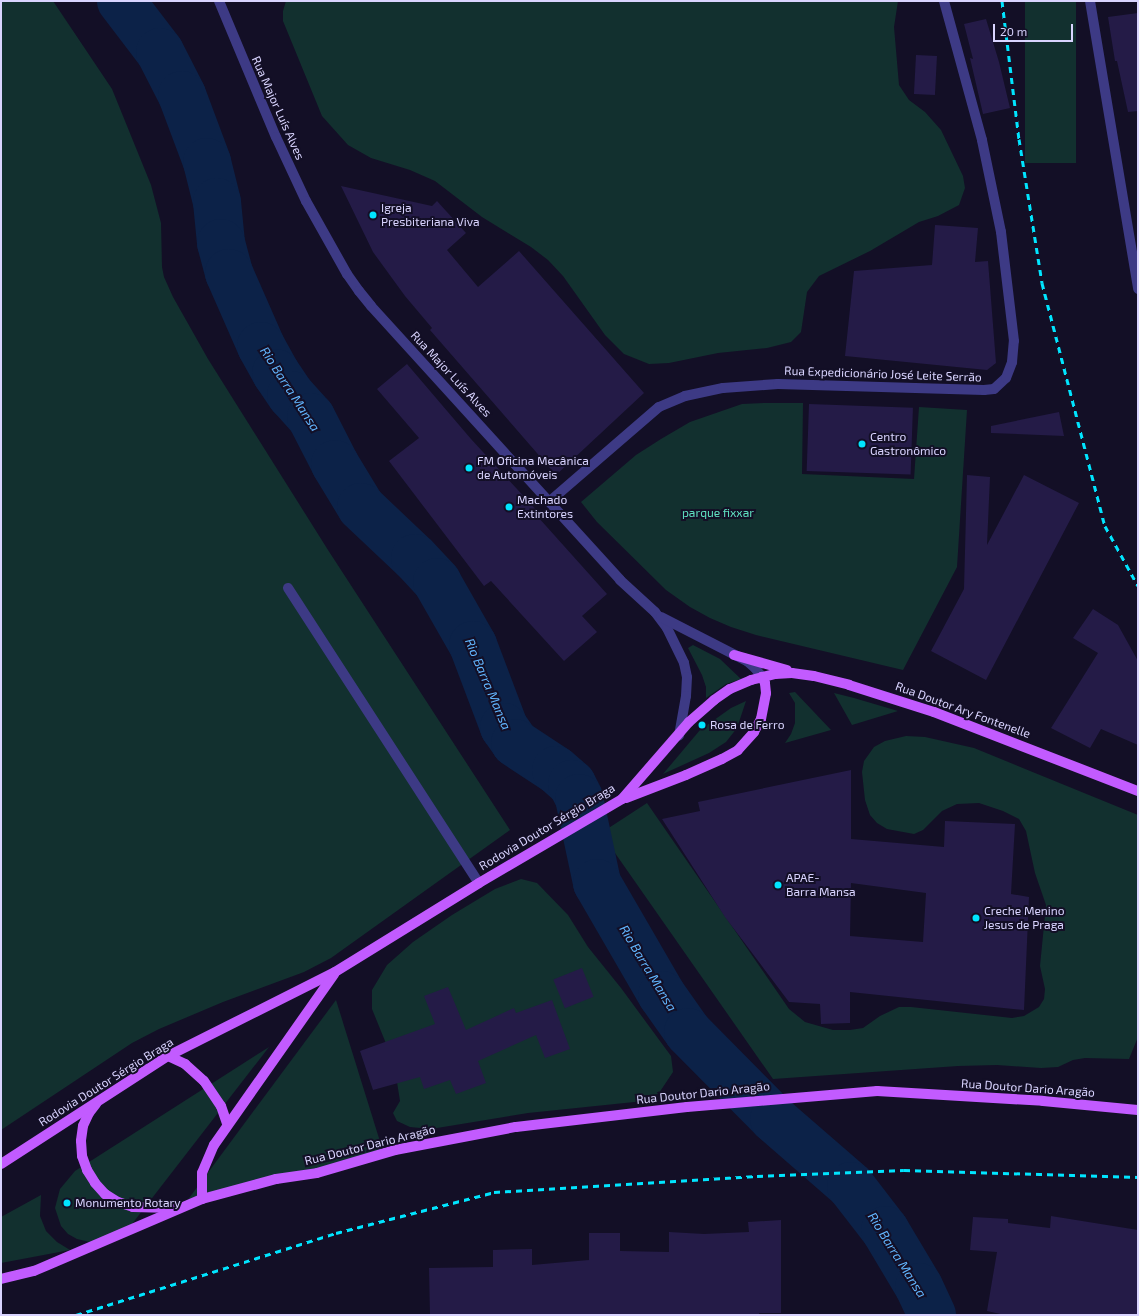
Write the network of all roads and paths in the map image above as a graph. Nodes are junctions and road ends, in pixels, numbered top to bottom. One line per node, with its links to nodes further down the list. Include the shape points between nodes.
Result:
1 (220, 1): 5 (street, Rua Major Luís Alves, via 276,138 306,201 347,274 371,306)
2 (944, 1): 5 (street, Rua Expedicionário José Leite Serrão, via 982,140 1001,232 1014,341 1012,362 1006,378 994,389 984,390 778,384 723,388 685,396 659,407)
3 (1090, 1): 4 (street)
4 (1138, 289)
5 (550, 501): 7 (street, Rua Major Luís Alves, via 620,580)
6 (288, 588): 15 (street)
7 (655, 612): 8 (street); 12 (street, Rua Major Luís Alves, via 678,648 687,677)
8 (734, 655): 10 (main road); 11 (street, via 755,668)
9 (774, 674): 10 (main road, Rua Doutor Ary Fontenelle); 11 (main road, Rodovia Doutor Sérgio Braga)
10 (804, 675): 13 (main road, Rua Doutor Ary Fontenelle, via 849,685 934,712)
11 (762, 678): 12 (main road, Rodovia Doutor Sérgio Braga, via 730,689 689,722); 14 (main road, via 766,693 761,719 754,732 738,750 686,775)
12 (679, 735): 14 (main road, Rodovia Doutor Sérgio Braga)
13 (1138, 791)
14 (622, 799): 15 (main road, Rodovia Doutor Sérgio Braga)
15 (479, 883): 16 (main road, Rodovia Doutor Sérgio Braga)
16 (335, 972): 17 (main road, Rodovia Doutor Sérgio Braga); 20 (main road, Rodovia Doutor Sérgio Braga)
17 (168, 1056): 18 (main road, Rodovia Doutor Sérgio Braga); 20 (main road, via 185,1064 204,1081 221,1106)
18 (98, 1100): 21 (main road, Rodovia Doutor Sérgio Braga); 23 (main road, via 89,1113 81,1142 82,1156 95,1183 112,1198 133,1207)
19 (1138, 1110): 22 (main road, Rua Doutor Dario Aragão, via 1043,1101 877,1091 687,1107 516,1127 395,1150 317,1173 276,1179)
20 (227, 1123): 22 (main road, Rodovia Doutor Sérgio Braga, via 205,1163 202,1173)
21 (1, 1164)
22 (202, 1199): 23 (main road)
23 (178, 1208): 24 (main road, via 34,1270)
24 (1, 1279)

